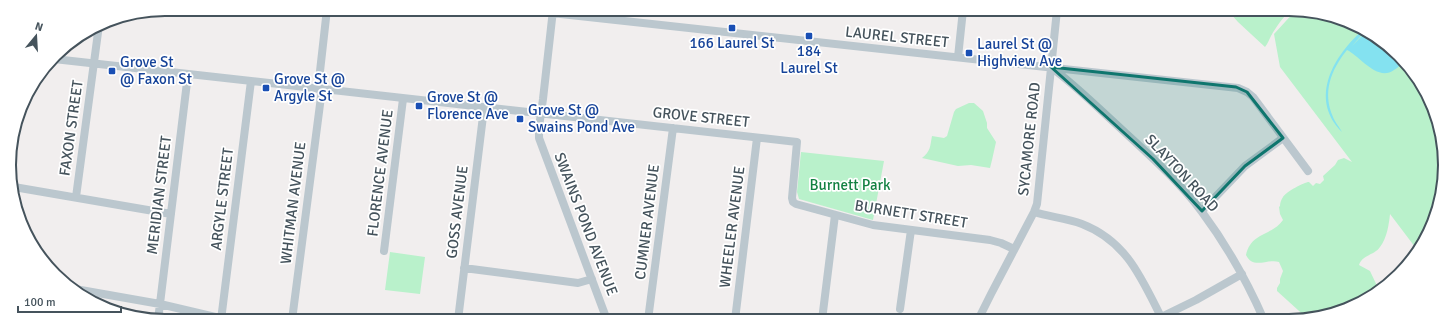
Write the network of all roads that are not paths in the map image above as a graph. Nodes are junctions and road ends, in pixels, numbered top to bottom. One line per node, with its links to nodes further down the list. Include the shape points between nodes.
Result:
1 (326, 16): 13 (street, WHITMAN AVENUE)
2 (551, 16): 16 (street, SWAINS POND AVENUE)
3 (596, 16): 7 (street, LAUREL STREET)
4 (962, 16): 7 (street)
5 (1056, 16): 10 (street, SYCAMORE ROAD)
6 (98, 31): 9 (street, FAXON STREET)
7 (958, 57): 10 (street, LAUREL STREET)
8 (60, 60): 9 (street, GROVE STREET)
9 (95, 64): 11 (street, GROVE STREET); 23 (street, FAXON STREET)
10 (1051, 67): 19 (street, LAUREL STREET, via 1241,88 1251,95); 24 (street, SLAYTON ROAD, via 1153,159); 25 (street, SYCAMORE ROAD, via 1038,198)
11 (188, 74): 12 (street, GROVE STREET); 26 (street, MERIDIAN STREET)
12 (251, 81): 13 (street, GROVE STREET); 39 (street, ARGYLE STREET)
13 (320, 89): 14 (street, GROVE STREET); 40 (street, WHITMAN AVENUE)
14 (403, 99): 15 (street, GROVE STREET); 30 (street, FLORENCE AVENUE)
15 (484, 108): 16 (street, GROVE STREET); 31 (street, GOSS AVENUE)
16 (540, 114): 17 (street, GROVE STREET); 33 (street, SWAINS POND AVENUE, via 540,142)
17 (673, 128): 18 (street, GROVE STREET); 43 (street, CUMNER AVENUE)
18 (757, 138): 20 (street, GROVE STREET); 44 (street, WHEELER AVENUE)
19 (1283, 138): 21 (street, LAUREL STREET); 24 (street, via 1245,166)
20 (797, 142): 27 (street, BURNETT STREET, via 793,202)
21 (1308, 171)
22 (18, 188): 23 (street)
23 (76, 197): 26 (street)
24 (1202, 211): 32 (street, SLAYTON ROAD)
25 (1034, 212): 29 (street, SYCAMORE ROAD); 47 (street, via 1082,224 1111,240 1133,264)
26 (171, 214): 35 (street, MERIDIAN STREET)
27 (835, 215): 28 (street, BURNETT STREET, via 873,225); 45 (street)
28 (911, 230): 29 (street, BURNETT STREET, via 990,240); 36 (street)
29 (1014, 249): 46 (street, SYCAMORE ROAD)
30 (384, 251)
31 (464, 268): 33 (street, via 578,283); 41 (street, GOSS AVENUE)
32 (1242, 274): 48 (street); 49 (street, SLAYTON ROAD)
33 (592, 279): 42 (street, SWAINS POND AVENUE)
34 (85, 291): 35 (street)
35 (160, 304): 37 (street, MERIDIAN STREET); 38 (street)
36 (900, 309)
37 (159, 314)
38 (202, 314)
39 (224, 314)
40 (293, 314)
41 (459, 314)
42 (605, 314)
43 (649, 314)
44 (736, 314)
45 (823, 314)
46 (981, 314)
47 (1156, 314)
48 (1166, 314)
49 (1261, 314)

